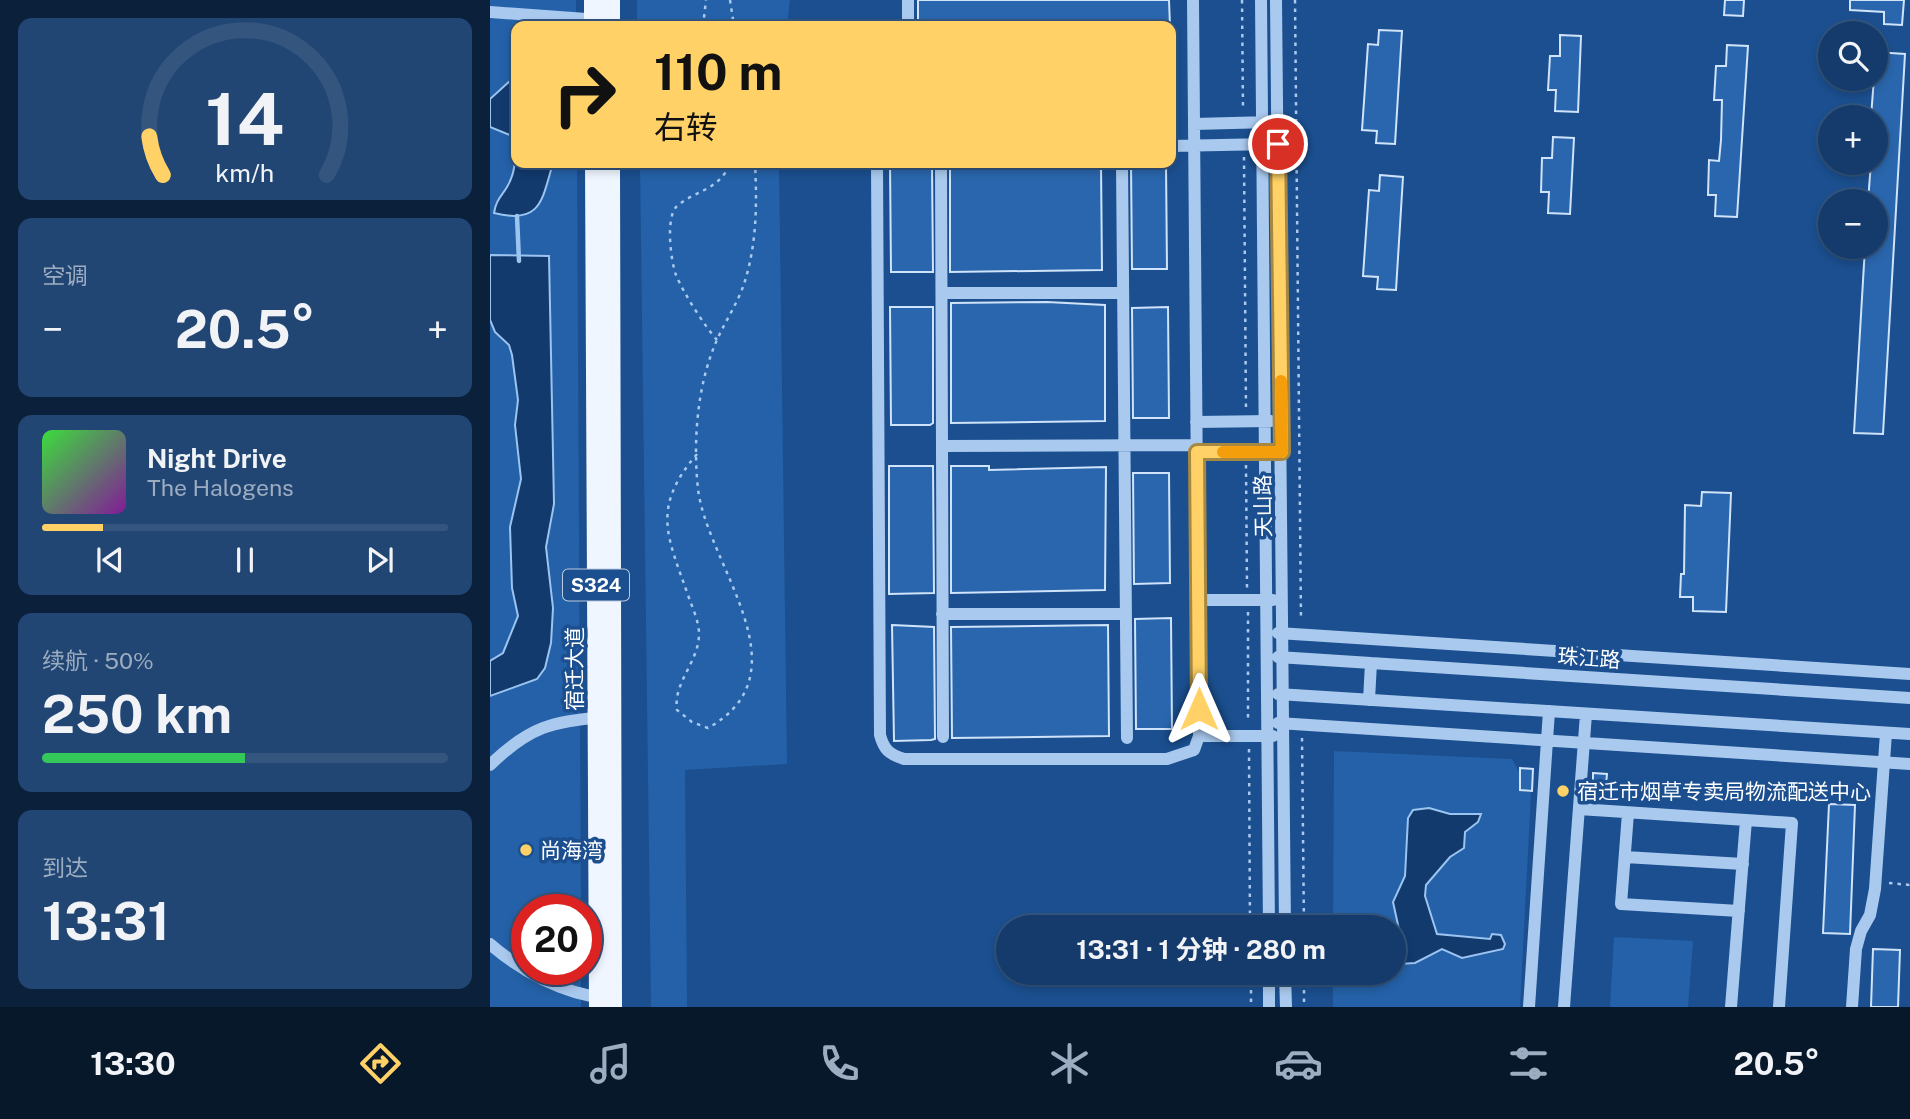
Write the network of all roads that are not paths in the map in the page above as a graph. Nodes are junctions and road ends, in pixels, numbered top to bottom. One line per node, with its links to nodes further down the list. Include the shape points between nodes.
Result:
1 (593, 0): 9 (main road)
2 (611, 0): 10 (main road)
3 (908, 0): 11 (street)
4 (1193, 0): 14 (street)
5 (1261, 0): 13 (street, 天山路)
6 (1276, 0): 12 (street, 天山路)
7 (490, 12): 8 (street)
8 (582, 21)
9 (601, 21)
10 (603, 21)
11 (908, 21)
12 (1278, 121): 13 (street); 16 (street, 天山路)
13 (1262, 122): 14 (street); 15 (street, 天山路)
14 (1194, 124): 17 (street)
15 (1262, 144): 16 (street); 17 (street); 27 (street, 天山路)
16 (1278, 144): 26 (street, 天山路)
17 (1194, 145): 18 (street); 28 (street)
18 (1176, 146)
19 (594, 168): 51 (main road, 宿迁大道 / S324)
20 (611, 168): 51 (main road, 宿迁大道 / S324)
21 (877, 168): 56 (street, via 883,748 904,759 1167,759 1195,750)
22 (941, 168): 24 (street)
23 (1122, 168): 25 (street)
24 (942, 293): 25 (street); 30 (street)
25 (1123, 293): 29 (street)
26 (1282, 420): 27 (street); 33 (street, 天山路)
27 (1265, 421): 28 (street); 32 (street, 天山路)
28 (1196, 422): 31 (street)
29 (1125, 445): 30 (street); 31 (street); 38 (street)
30 (942, 446): 37 (street)
31 (1197, 448): 32 (street); 34 (street)
32 (1265, 452): 33 (street); 35 (street, 天山路)
33 (1282, 452): 36 (street, 天山路)
34 (1198, 600): 35 (street); 56 (street)
35 (1266, 600): 36 (street); 39 (street, 天山路)
36 (1283, 600): 40 (street, 天山路)
37 (943, 614): 38 (street); 58 (street)
38 (1126, 614): 59 (street)
39 (1266, 632): 40 (street); 41 (street, 天山路)
40 (1284, 633): 42 (street, 天山路); 44 (street)
41 (1266, 656): 42 (street, 珠江路); 45 (street, 天山路)
42 (1284, 657): 43 (street, 珠江路); 46 (street, 天山路)
43 (1371, 663): 47 (street, 珠江路); 48 (street)
44 (1910, 674)
45 (1267, 694): 46 (street); 52 (street, 天山路)
46 (1284, 695): 48 (street); 53 (street, 天山路)
47 (1910, 698)
48 (1369, 700): 49 (street)
49 (1549, 712): 50 (street); 60 (street)
50 (1586, 714): 54 (street); 61 (street)
51 (605, 717): 64 (street, via 532,730); 76 (main road, 宿迁大道 / S324)
52 (1267, 723): 53 (street); 57 (street, 天山路)
53 (1284, 730): 57 (street); 60 (street, via 1302,724); 72 (street, 天山路)
54 (1886, 733): 55 (street); 62 (street)
55 (1910, 734)
56 (1199, 736): 57 (street)
57 (1267, 736): 71 (street, 天山路)
58 (943, 737)
59 (1127, 738)
60 (1547, 740): 61 (street); 79 (street)
61 (1584, 743): 62 (street); 65 (street)
62 (1884, 762): 63 (street); 83 (street, via 1876,883 1870,915 1856,949)
63 (1910, 764)
64 (490, 765)
65 (1579, 809): 66 (street); 80 (street)
66 (1628, 813): 67 (street); 68 (street)
67 (1746, 820): 69 (street); 82 (street, via 1792,823)
68 (1625, 857): 69 (street); 70 (street, via 1621,904)
69 (1743, 864): 70 (street)
70 (1739, 911): 81 (street)
71 (1269, 915)
72 (1285, 915)
73 (490, 944): 76 (street, via 513,965)
74 (1269, 985): 77 (street)
75 (1286, 985): 78 (street)
76 (606, 1003)
77 (1269, 1007)
78 (1286, 1007)
79 (1529, 1007)
80 (1564, 1007)
81 (1731, 1007)
82 (1779, 1007)
83 (1852, 1007)

